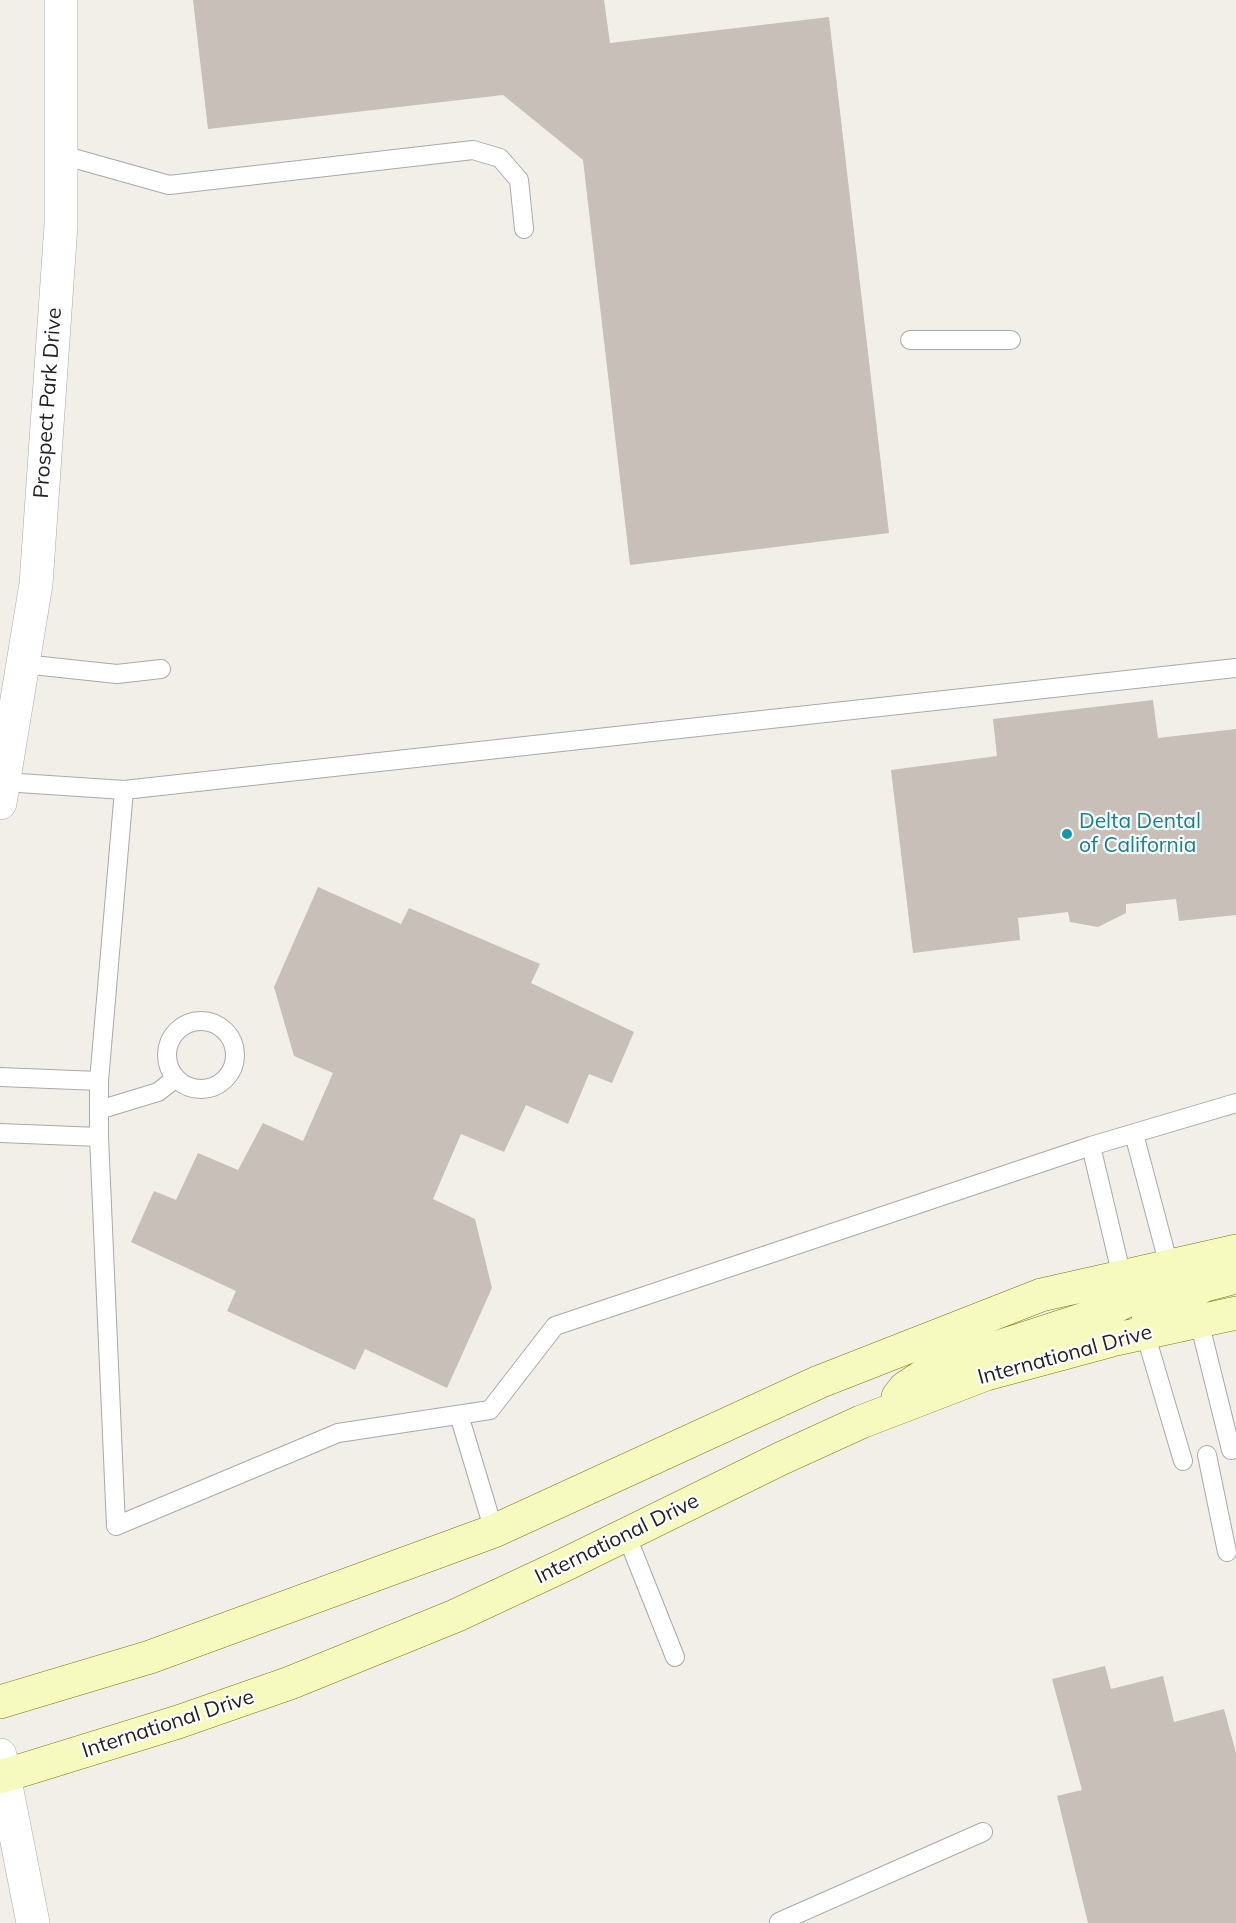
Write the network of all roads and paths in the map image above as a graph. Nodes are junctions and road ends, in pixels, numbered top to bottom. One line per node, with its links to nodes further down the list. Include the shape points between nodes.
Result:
1 (61, 0): 2 (street, Prospect Park Drive)
2 (62, 155): 3 (lane, via 169,185 473,150 500,158 519,180); 6 (street, Prospect Park Drive, via 61,225 36,584)
3 (524, 229)
4 (909, 340): 5 (lane)
5 (1011, 340)
6 (23, 664): 8 (lane, via 117,674); 10 (street, Prospect Park Drive)
7 (1236, 668): 9 (lane)
8 (161, 669)
9 (124, 790): 10 (lane); 13 (lane)
10 (2, 793)
11 (0, 1077): 13 (lane)
12 (176, 1078): 15 (lane, via 158,1092)
13 (99, 1081): 15 (lane)
14 (1236, 1103): 17 (lane)
15 (99, 1110): 18 (lane)
16 (0, 1133): 18 (lane)
17 (1134, 1134): 19 (lane); 21 (lane)
18 (99, 1137): 28 (lane, via 116,1526 338,1433)
19 (1091, 1146): 22 (lane); 28 (lane, via 555,1326 490,1410)
20 (1236, 1251): 21 (main road)
21 (1169, 1266): 22 (main road); 27 (main road, via 1130,1299 1100,1314 937,1367 905,1388)
22 (1122, 1277): 32 (main road, via 1041,1295 819,1382)
23 (1236, 1277): 26 (main road, via 1205,1285 1173,1300 1149,1317)
24 (1236, 1313): 25 (main road, International Drive)
25 (1199, 1321): 26 (main road, International Drive); 29 (lane)
26 (1144, 1333): 27 (main road, International Drive, via 986,1374); 31 (lane)
27 (885, 1413): 33 (main road, International Drive)
28 (459, 1414): 32 (lane)
29 (1231, 1450)
30 (1207, 1455): 34 (lane)
31 (1183, 1461)
32 (494, 1531): 36 (main road, via 150,1657)
33 (626, 1534): 35 (lane); 37 (main road, International Drive, via 455,1616 290,1683 178,1722)
34 (1227, 1552)
35 (675, 1657)
36 (0, 1702)
37 (1, 1769): 40 (street)
38 (983, 1832): 39 (lane)
39 (779, 1922)
40 (33, 1923)

